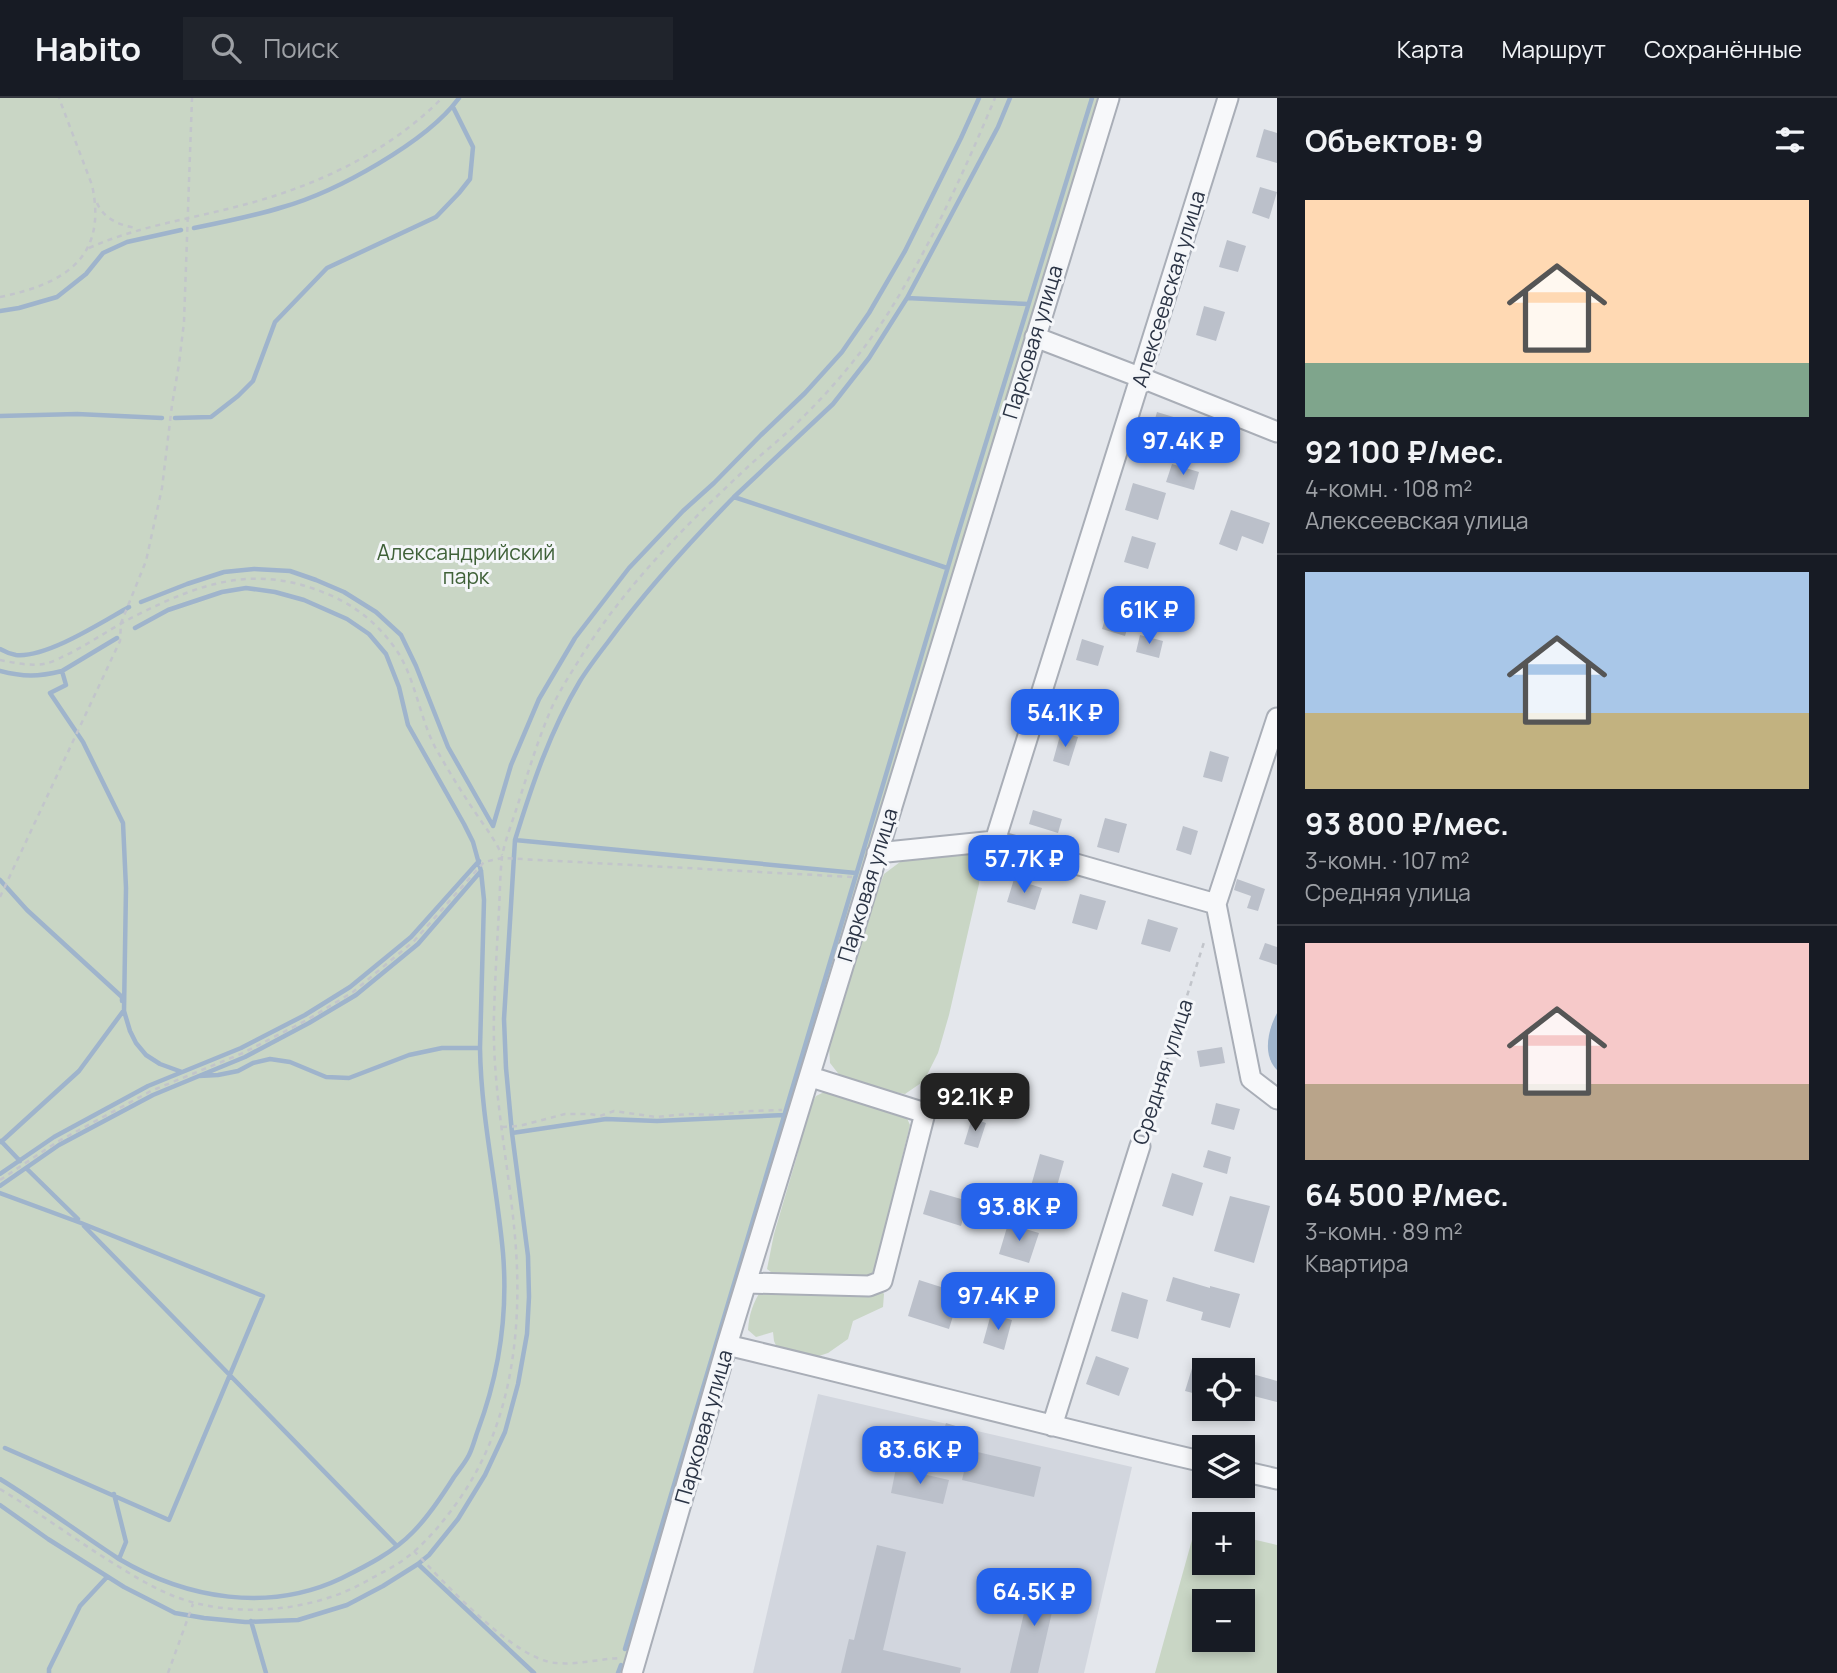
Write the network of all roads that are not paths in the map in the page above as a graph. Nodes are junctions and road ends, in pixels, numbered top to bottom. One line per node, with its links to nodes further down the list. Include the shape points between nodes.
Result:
1 (1109, 98): 3 (street, Парковая улица)
2 (1228, 98): 4 (street, Алексеевская улица)
3 (1035, 337): 4 (street); 8 (street, Парковая улица)
4 (1142, 378): 5 (street); 7 (street, Алексеевская улица)
5 (1277, 432)
6 (1277, 718): 9 (street)
7 (995, 841): 8 (street); 9 (street)
8 (877, 853): 10 (street, Парковая улица)
9 (1216, 904): 11 (street, via 1251,1079)
10 (811, 1077): 13 (street, Парковая улица); 13 (street, via 925,1113 882,1282 869,1286)
11 (1277, 1099)
12 (1140, 1146): 15 (street, Средняя улица)
13 (747, 1283): 14 (street, Парковая улица)
14 (727, 1345): 15 (street); 19 (street, Парковая улица)
15 (1052, 1426): 16 (street)
16 (1192, 1459)
17 (1255, 1474): 18 (street)
18 (1277, 1479)
19 (625, 1666)

